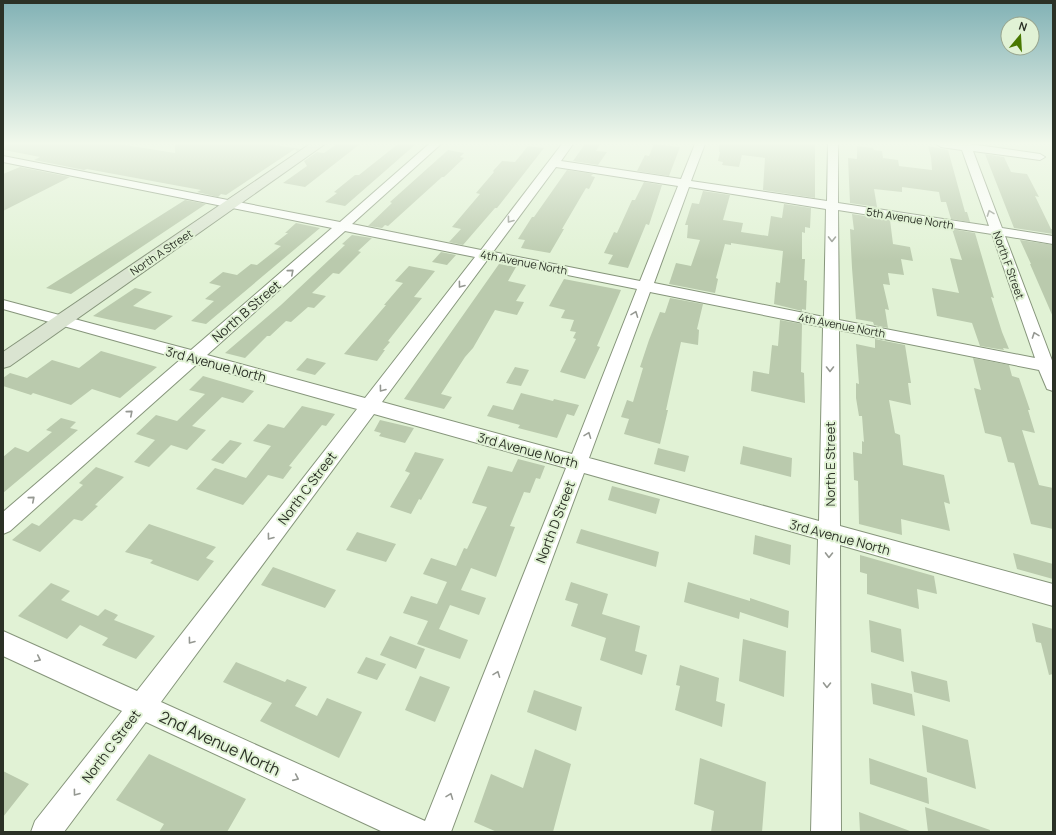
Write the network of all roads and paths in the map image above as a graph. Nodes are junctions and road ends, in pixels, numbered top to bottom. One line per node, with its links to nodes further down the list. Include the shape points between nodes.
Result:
1 (125, 183): 8 (street, 4th Avenue North)
2 (262, 183): 8 (street, North A Street)
3 (391, 183): 10 (street, North B Street)
4 (539, 183): 13 (street, North C Street, one-way to 13)
5 (685, 183): 9 (street, 5th Avenue North); 14 (street, North D Street)
6 (832, 183): 9 (street, North E Street)
7 (978, 183): 11 (street, North F Street, one-way to 7)
8 (232, 204): 10 (street, 4th Avenue North); 16 (street, North A Street)
9 (832, 206): 11 (street, 5th Avenue North); 17 (street, North E Street, one-way to 17)
10 (342, 226): 13 (street, 4th Avenue North); 18 (street, North B Street, one-way to 10)
11 (996, 231): 12 (street, 5th Avenue North); 20 (street, North F Street, one-way to 11)
12 (1053, 240)
13 (484, 254): 14 (street, 4th Avenue North); 22 (street, North C Street, one-way to 22)
14 (646, 286): 17 (street, 4th Avenue North); 23 (street, North D Street, one-way to 14)
15 (3, 304): 16 (street, 3rd Avenue North)
16 (61, 321): 18 (street, 3rd Avenue North); 19 (street, North A Street)
17 (831, 323): 20 (street, 4th Avenue North); 25 (street, North E Street, one-way to 25)
18 (193, 358): 22 (street, 3rd Avenue North); 24 (street, North B Street, one-way to 18)
19 (3, 360)
20 (1046, 366): 21 (street, North F Street)
21 (1053, 385)
22 (369, 406): 23 (street, 3rd Avenue North); 28 (street, North C Street, one-way to 28)
23 (578, 464): 25 (street, 3rd Avenue North); 31 (street, North D Street, one-way to 23)
24 (3, 525)
25 (829, 534): 26 (street, 3rd Avenue North); 32 (street, North E Street, one-way to 32)
26 (1053, 595)
27 (3, 643): 28 (street, 2nd Avenue North, one-way to 28)
28 (142, 706): 29 (street, North C Street, one-way to 29); 30 (street, 2nd Avenue North, one-way to 30)
29 (46, 832)
30 (416, 832)
31 (436, 832)
32 (826, 832)

